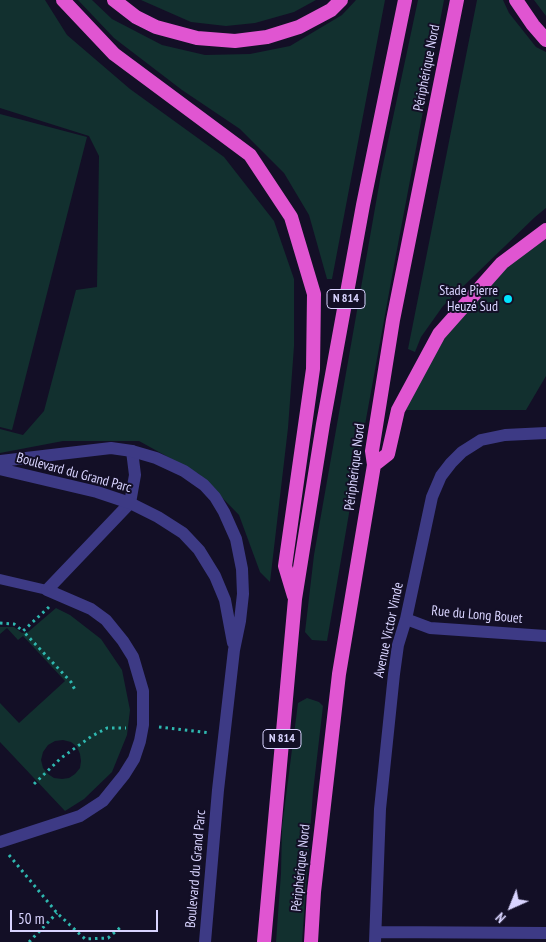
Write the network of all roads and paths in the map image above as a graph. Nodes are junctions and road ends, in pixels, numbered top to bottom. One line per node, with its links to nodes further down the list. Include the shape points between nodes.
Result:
1 (63, 0): 18 (highway, N 814, via 114,54 250,155 291,217 314,294 313,369 285,566)
2 (114, 0): 3 (highway, via 156,27 197,38 235,41 267,37 299,26)
3 (342, 0)
4 (405, 0): 18 (highway, N 814, via 363,205)
5 (457, 0): 12 (highway, Périphérique Nord, via 393,320 372,451)
6 (516, 0): 7 (highway)
7 (546, 40)
8 (546, 230): 12 (highway, via 502,263 439,334 398,410 388,454)
9 (546, 433): 19 (street, Avenue Victor Vinde, via 504,435 481,440 451,463 432,497)
10 (132, 451): 11 (street, Boulevard du Grand Parc, via 111,448); 14 (street, via 135,474); 23 (street, Boulevard du Grand Parc, via 184,471 215,497 224,512 236,539 242,569 243,594)
11 (0, 460)
12 (374, 465): 37 (highway, Périphérique Nord, via 339,674)
13 (0, 469): 14 (street, Boulevard du Grand Parc)
14 (130, 503): 16 (street); 23 (street, Boulevard du Grand Parc, via 183,533 199,550 215,576 224,600)
15 (0, 579): 16 (lane)
16 (47, 590): 17 (street)
17 (60, 596): 21 (path); 25 (street, via 91,609 106,620 123,642 139,674 143,691)
18 (295, 599): 36 (highway, N 814)
19 (406, 619): 22 (street, Rue du Long Bouet, via 430,628); 32 (street, Avenue Victor Vinde, via 398,645 384,758)
20 (0, 623): 21 (path, via 14,624)
21 (23, 631): 24 (path, via 71,682)
22 (546, 636)
23 (234, 650): 26 (street, Boulevard du Grand Parc)
24 (76, 692)
25 (143, 728): 26 (path); 27 (path, via 107,728 61,758); 28 (street, via 134,759 103,801 80,816)
26 (224, 735): 35 (street, Boulevard du Grand Parc)
27 (34, 784)
28 (3, 846): 29 (path)
29 (57, 913): 30 (path, via 85,939 108,938); 34 (path)
30 (122, 926)
31 (546, 933): 33 (street)
32 (375, 937): 33 (street)
33 (497, 937)
34 (29, 942)
35 (205, 942)
36 (264, 942)
37 (311, 942)

